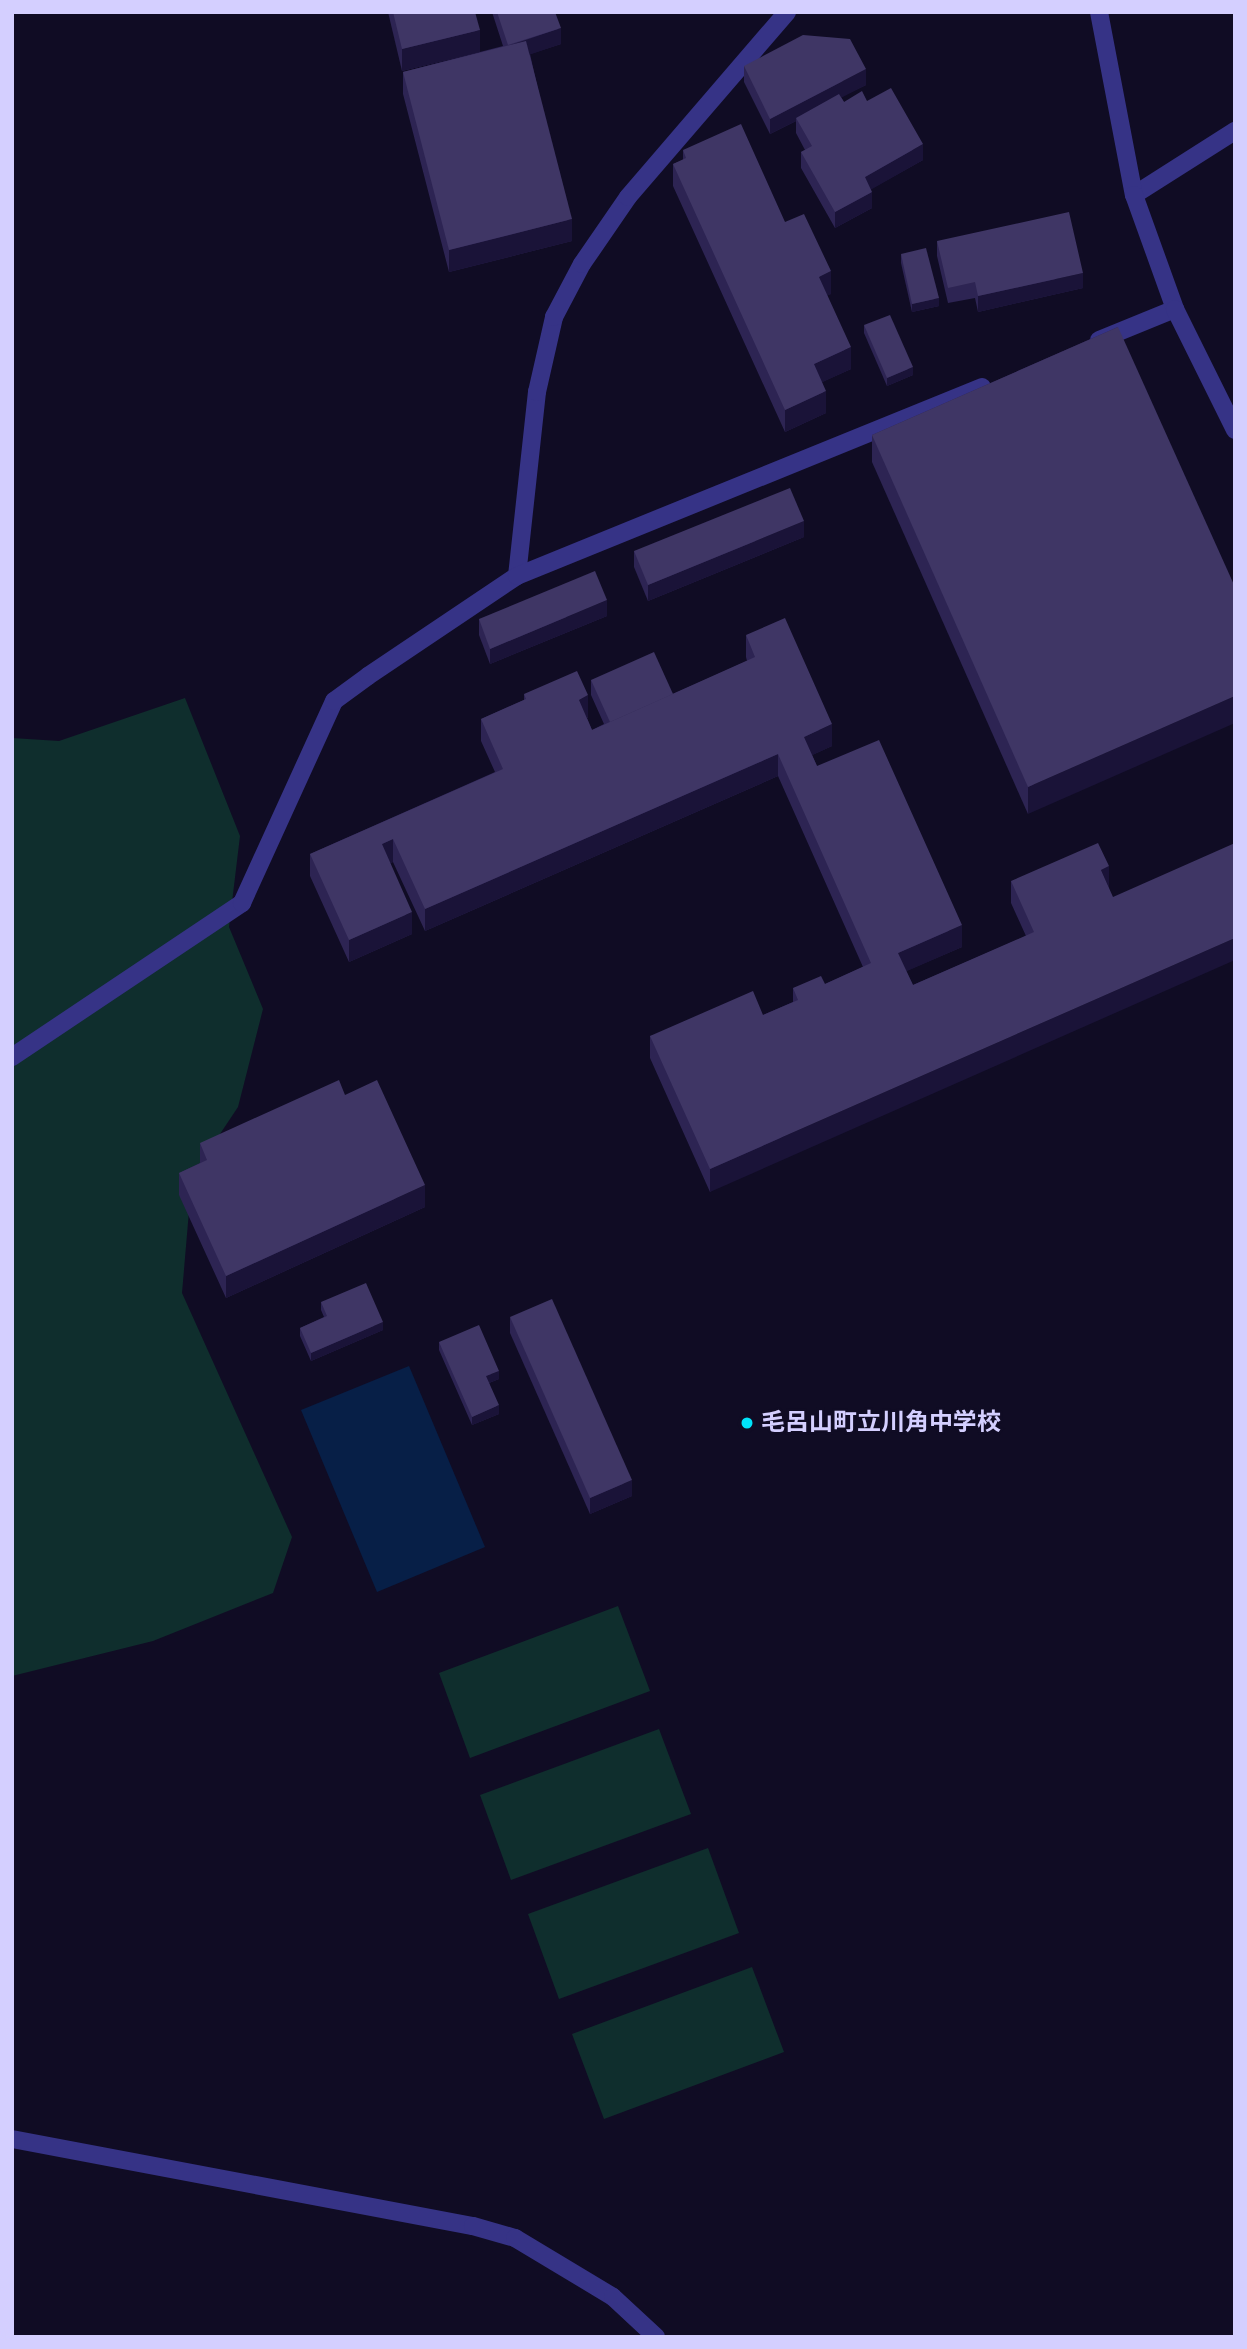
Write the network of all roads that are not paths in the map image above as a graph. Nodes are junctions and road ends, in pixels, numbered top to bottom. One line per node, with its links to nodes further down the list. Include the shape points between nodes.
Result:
1 (787, 12): 9 (street, via 628,197 582,264 554,317 537,392)
2 (1099, 12): 4 (street)
3 (1235, 131): 4 (street)
4 (1134, 195): 5 (street)
5 (1175, 309): 6 (street); 8 (street)
6 (1084, 346)
7 (994, 383): 9 (street)
8 (1235, 430)
9 (517, 576): 10 (street, via 334,701 242,903)
10 (12, 1057)
11 (12, 2138): 12 (street, via 473,2226 515,2238 613,2297)
12 (656, 2337)

